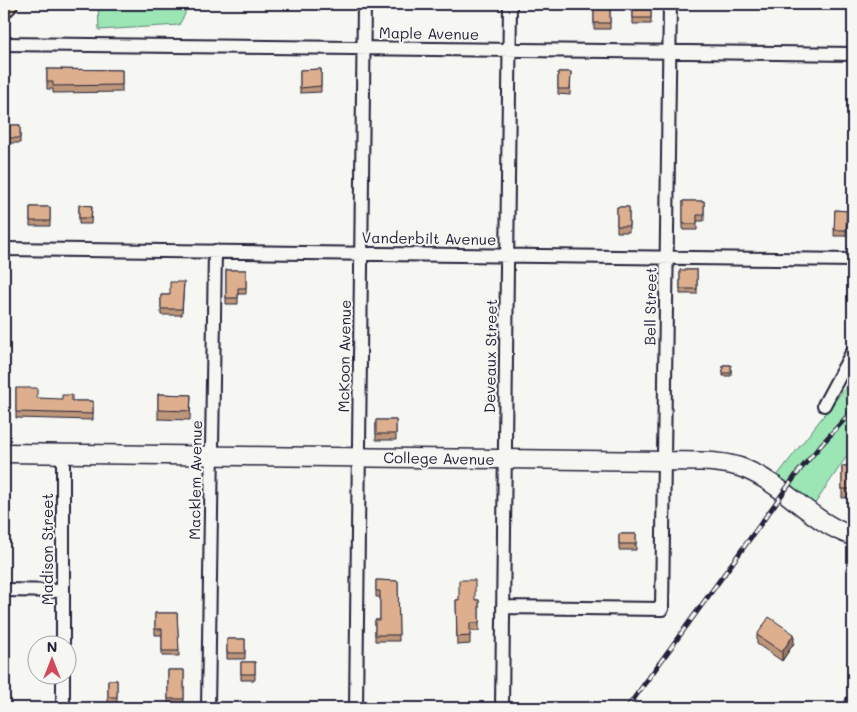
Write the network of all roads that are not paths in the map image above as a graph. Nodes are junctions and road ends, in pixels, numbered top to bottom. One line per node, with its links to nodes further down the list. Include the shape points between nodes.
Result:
1 (7, 4): 5 (main road)
2 (364, 4): 7 (street, McKoon Avenue)
3 (510, 4): 8 (street, Deveaux Street)
4 (670, 4): 9 (street, Bell Street)
5 (4, 7)
6 (4, 44): 7 (street, Maple Avenue)
7 (364, 48): 8 (street, Maple Avenue); 13 (street, McKoon Avenue)
8 (510, 50): 9 (street, Maple Avenue); 14 (street, Deveaux Street)
9 (669, 52): 10 (street, Maple Avenue); 15 (street, Bell Street)
10 (853, 54)
11 (4, 248): 12 (street, Vanderbilt Avenue)
12 (215, 251): 13 (street, Vanderbilt Avenue); 21 (street, Macklem Avenue)
13 (361, 253): 14 (street, Vanderbilt Avenue); 22 (street, McKoon Avenue)
14 (507, 255): 15 (street, Vanderbilt Avenue); 23 (street, Deveaux Street)
15 (666, 257): 16 (street, Vanderbilt Avenue); 24 (street, Bell Street)
16 (853, 260)
17 (853, 352): 18 (street)
18 (824, 405)
19 (4, 453): 20 (main road, College Avenue)
20 (63, 454): 21 (main road, College Avenue); 27 (street, Madison Street)
21 (212, 456): 22 (main road, College Avenue); 33 (street, Macklem Avenue)
22 (359, 458): 23 (main road, College Avenue); 34 (street, McKoon Avenue)
23 (505, 459): 24 (main road, College Avenue); 28 (street, Deveaux Street)
24 (664, 461): 25 (main road, College Avenue, via 726,464 745,469 770,482 830,526); 28 (street, Bell Street, via 662,609)
25 (853, 536)
26 (4, 590): 27 (street)
27 (63, 591): 29 (street, Madison Street)
28 (503, 607): 35 (street, Deveaux Street)
29 (63, 634)
30 (63, 684): 32 (street)
31 (853, 701): 36 (street)
32 (63, 708)
33 (208, 708)
34 (356, 708)
35 (502, 708)
36 (850, 708)

